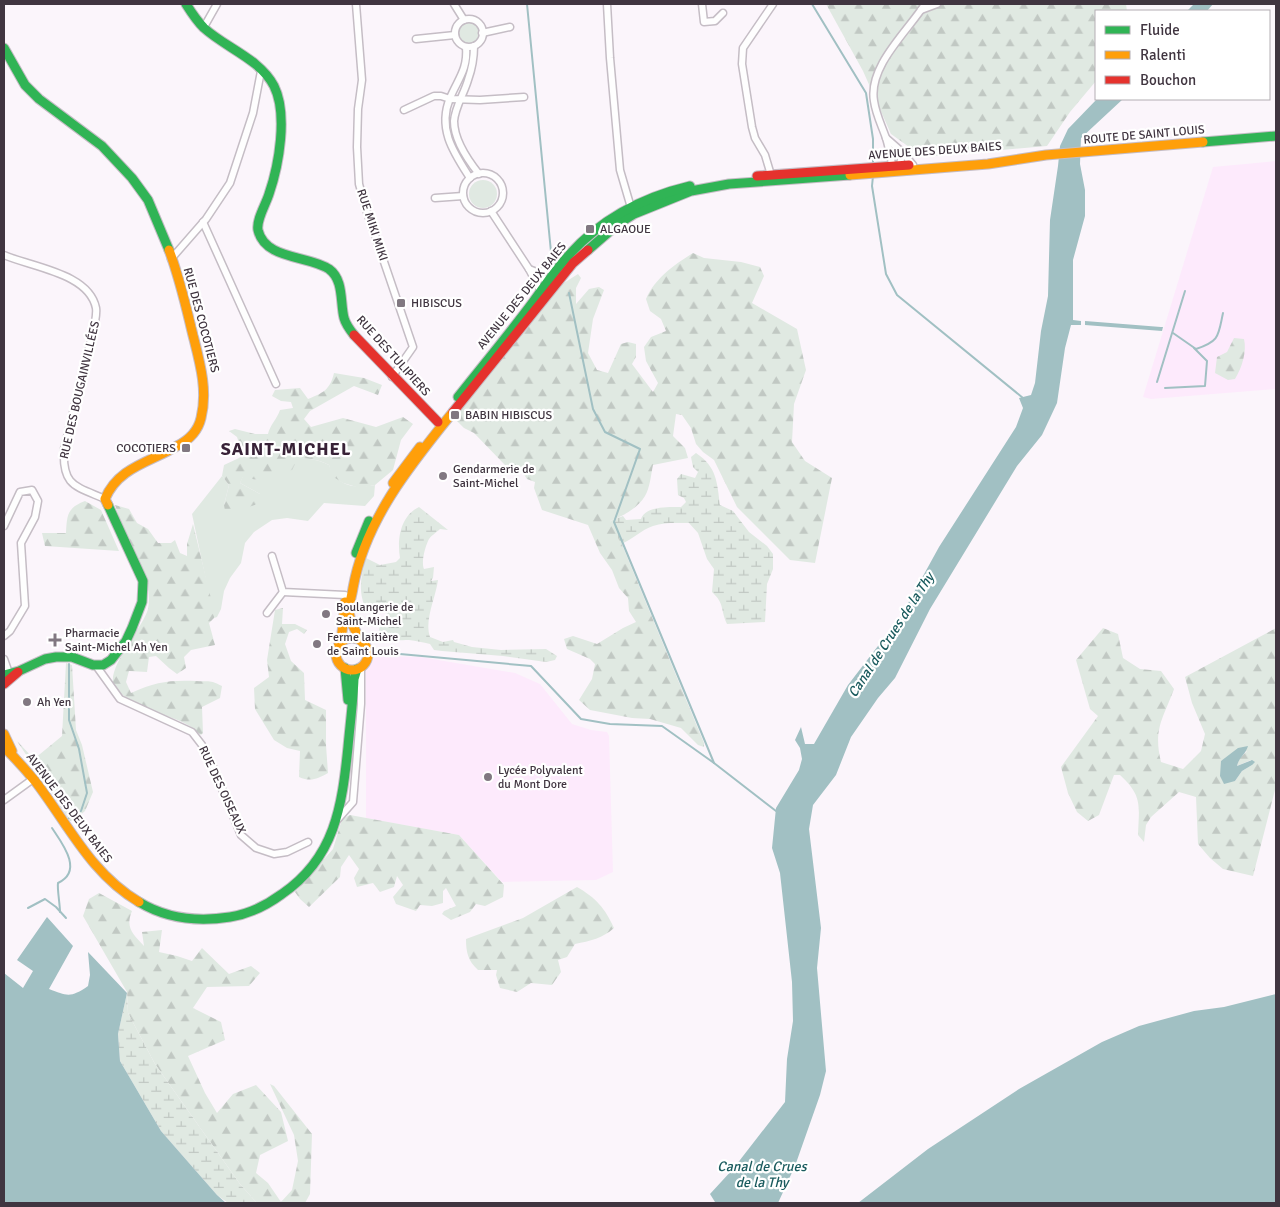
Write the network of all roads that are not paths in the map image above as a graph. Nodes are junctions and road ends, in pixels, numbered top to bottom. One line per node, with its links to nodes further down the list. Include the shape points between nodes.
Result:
1 (186, 4): 12 (main road, RUE DES TULIPIERS)
2 (217, 4): 12 (street)
3 (356, 4): 47 (street, RUE MIKI MIKI, via 362,80 358,109 359,184 413,347)
4 (454, 4): 11 (street)
5 (607, 4): 38 (street, via 620,170)
6 (702, 4): 10 (street, via 704,22 715,21)
7 (773, 4): 33 (street, via 743,48 742,64 753,133)
8 (937, 4): 9 (street)
9 (923, 7): 26 (street, via 889,51 874,87 873,99)
10 (723, 13)
11 (464, 20): 14 (street, via 476,22); 15 (street, via 457,26)
12 (204, 27): 20 (main road, RUE DES TULIPIERS)
13 (510, 28): 14 (street)
14 (482, 33): 17 (street)
15 (455, 35): 16 (street); 18 (street)
16 (416, 39)
17 (474, 46): 18 (street); 23 (street, via 474,62)
18 (466, 47): 22 (street, via 465,66)
19 (4, 48): 41 (main road, RUE DES COCOTIERS, via 25,85 102,146 132,178 151,205)
20 (261, 71): 39 (street, via 253,113 230,183); 47 (main road, RUE DES TULIPIERS, via 279,96 281,120 275,174 258,228 262,238 268,246 332,271 341,294 346,324)
21 (524, 97): 23 (street)
22 (450, 99): 23 (street); 24 (street, via 434,96); 34 (street, via 444,120 447,138)
23 (461, 99): 32 (street, via 454,122 456,134 468,160)
24 (404, 110)
25 (1276, 136): 28 (main road, ROUTE DE SAINT LOUIS)
26 (886, 138): 27 (street); 30 (street)
27 (902, 152): 29 (street); 30 (street)
28 (1014, 159): 29 (main road, AVENUE DES DEUX BAIES); 30 (main road, AVENUE DES DEUX BAIES, via 988,164)
29 (913, 165): 30 (main road, AVENUE DES DEUX BAIES)
30 (891, 169): 31 (main road, AVENUE DES DEUX BAIES)
31 (865, 172): 33 (main road, AVENUE DES DEUX BAIES); 38 (main road, AVENUE DES DEUX BAIES, via 719,186 691,191)
32 (479, 174): 34 (street); 37 (street, via 491,175 502,190 500,202)
33 (771, 175): 38 (main road, AVENUE DES DEUX BAIES, via 685,187)
34 (470, 178): 35 (street, via 463,189)
35 (463, 196): 36 (street); 37 (street, via 472,210)
36 (435, 198)
37 (491, 211): 43 (street)
38 (632, 211): 42 (main road, AVENUE DES DEUX BAIES, via 603,224 585,238); 46 (main road, AVENUE DES DEUX BAIES, via 573,263)
39 (203, 222): 41 (street); 48 (street)
40 (4, 255): 50 (street, RUE DES BOUGAINVILLÉES, via 75,280 94,303 94,328 64,449 63,465 70,481)
41 (171, 259): 50 (main road, RUE DES COCOTIERS, via 204,377 203,416 187,442 119,476)
42 (559, 268): 44 (street); 45 (main road, AVENUE DES DEUX BAIES)
43 (529, 269): 44 (street); 45 (street)
44 (538, 272): 45 (street, via 544,278)
45 (543, 288): 46 (street, via 545,293 524,320); 49 (main road, AVENUE DES DEUX BAIES)
46 (522, 328): 49 (main road, AVENUE DES DEUX BAIES)
47 (392, 377): 49 (main road, RUE DES TULIPIERS)
48 (276, 384)
49 (440, 424): 54 (main road, AVENUE DES DEUX BAIES, via 406,465 370,521 355,557); 57 (main road, AVENUE DES DEUX BAIES, via 393,492 362,553 349,610 352,626)
50 (105, 499): 60 (main road, via 145,588 135,625 109,663)
51 (4, 526): 56 (street, via 20,492 32,490 38,501 35,517 22,543 25,606)
52 (272, 556): 53 (street)
53 (283, 592): 54 (street); 55 (street)
54 (346, 595): 58 (main road, AVENUE DES DEUX BAIES)
55 (267, 613)
56 (4, 636)
57 (362, 642): 58 (main road, via 354,638); 62 (main road, AVENUE DES DEUX BAIES, via 368,655)
58 (342, 643): 61 (main road, AVENUE DES DEUX BAIES, via 336,656)
59 (4, 659): 63 (street)
60 (97, 667): 63 (main road, via 77,658 56,657); 72 (street, RUE DES OISEAUX, via 120,699 192,732 212,762 242,835 256,848 274,854)
61 (345, 668): 62 (main road); 67 (main road, AVENUE DES DEUX BAIES)
62 (359, 668): 67 (main road, AVENUE DES DEUX BAIES, via 354,679); 71 (street, via 361,704 353,802)
63 (10, 674): 64 (main road)
64 (4, 684)
65 (4, 734): 68 (main road, AVENUE DES DEUX BAIES)
66 (4, 747): 68 (main road, AVENUE DES DEUX BAIES)
67 (347, 753): 71 (main road, AVENUE DES DEUX BAIES)
68 (15, 756): 69 (main road, AVENUE DES DEUX BAIES)
69 (33, 779): 70 (street); 71 (main road, AVENUE DES DEUX BAIES, via 85,853 122,892 163,915 191,920 239,916 282,896 320,857)
70 (4, 800)
71 (337, 820)
72 (308, 842)

